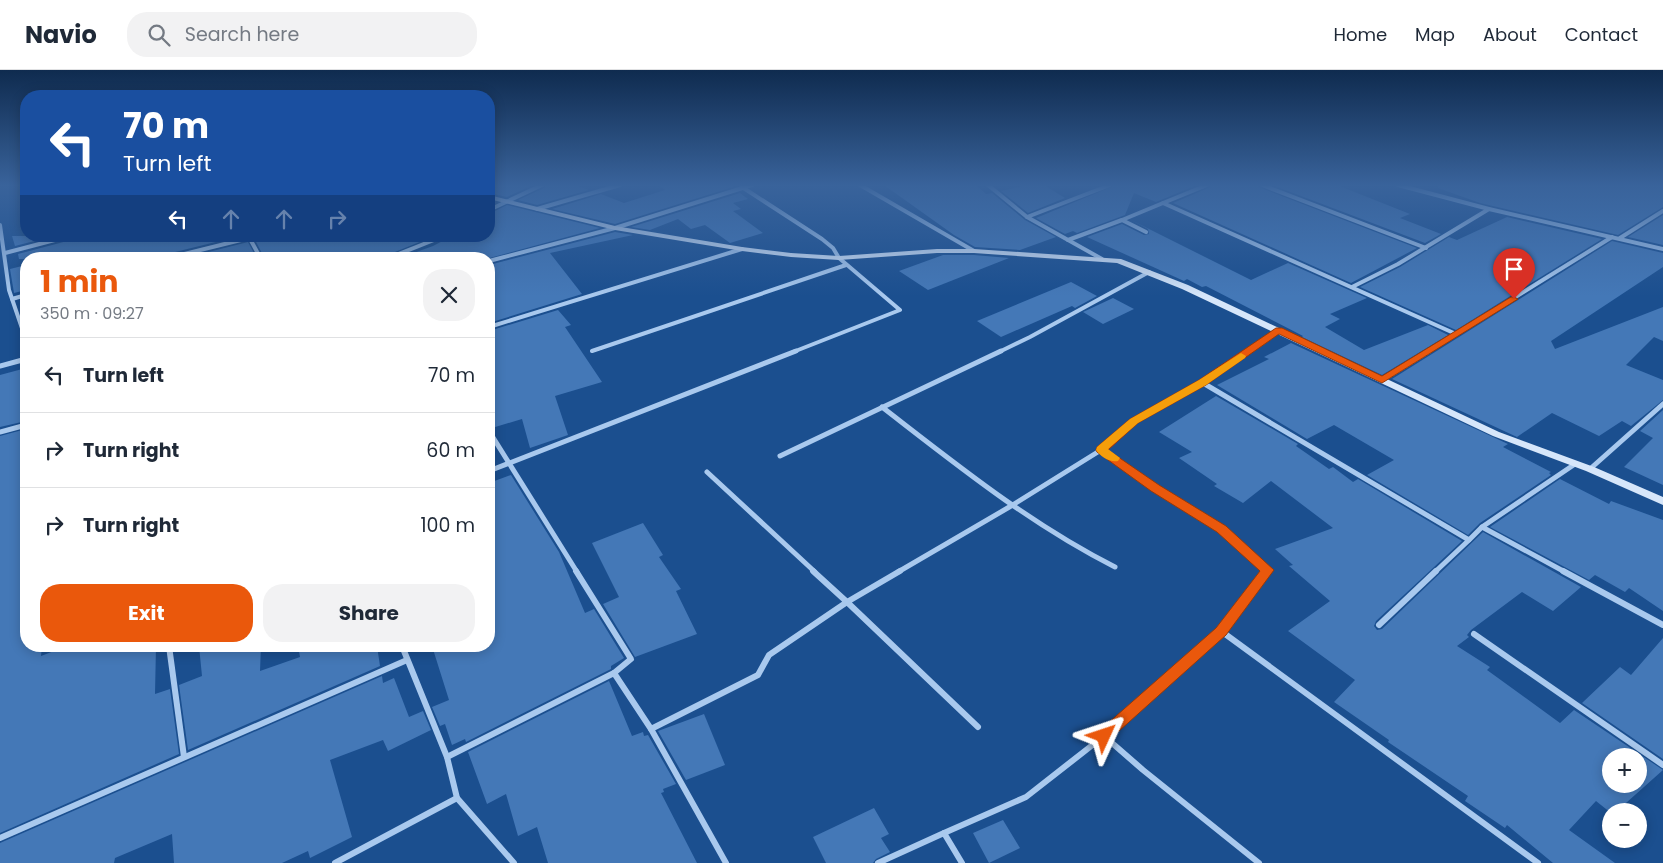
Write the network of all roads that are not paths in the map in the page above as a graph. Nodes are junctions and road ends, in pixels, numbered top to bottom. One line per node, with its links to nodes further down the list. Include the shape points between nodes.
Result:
1 (590, 222): 14 (street)
2 (634, 222): 14 (street)
3 (796, 222): 30 (street, via 833,248)
4 (924, 222): 26 (street)
5 (1036, 222): 19 (street)
6 (1117, 222): 19 (street)
7 (1126, 222): 15 (street)
8 (1206, 222): 35 (street)
9 (1358, 222): 23 (street)
10 (1468, 222): 23 (street)
11 (1546, 222): 17 (street)
12 (1645, 222): 18 (street)
13 (0, 225): 16 (street)
14 (615, 228): 24 (street); 31 (street)
15 (1146, 232)
16 (1, 235): 29 (street)
17 (1612, 237): 18 (street); 41 (street)
18 (1620, 238): 25 (street)
19 (1068, 240): 32 (street)
20 (47, 242): 29 (street)
21 (230, 242): 27 (street)
22 (429, 242): 28 (street)
23 (1426, 248): 35 (street)
24 (742, 249): 30 (street); 39 (street)
25 (1663, 249)
26 (974, 251): 30 (street); 32 (street)
27 (191, 252)
28 (404, 252)
29 (5, 253): 37 (street)
30 (838, 258): 33 (street)
31 (495, 259)
32 (1102, 259): 34 (street)
33 (846, 265): 42 (street); 54 (street, via 900,310)
34 (1150, 272): 40 (street); 48 (street, via 1030,337)
35 (1352, 287): 41 (street)
36 (20, 297): 37 (street)
37 (12, 299): 38 (street)
38 (20, 322)
39 (495, 325)
40 (1279, 330): 45 (street); 46 (street)
41 (1456, 334): 45 (street)
42 (592, 351)
43 (20, 361): 44 (street)
44 (0, 366)
45 (1382, 380): 55 (street, via 1496,434)
46 (1203, 383): 52 (street, via 1134,421); 62 (street)
47 (1663, 404): 57 (street)
48 (882, 407): 53 (street); 60 (street)
49 (20, 427): 50 (street)
50 (0, 432)
51 (495, 440): 54 (street)
52 (1101, 450): 60 (street); 67 (street, via 1222,529 1267,570)
53 (780, 456)
54 (510, 464): 56 (street); 72 (street, via 630,659)
55 (1575, 464): 57 (street); 61 (street)
56 (495, 469)
57 (1590, 469): 59 (street)
58 (706, 472): 64 (street)
59 (1663, 501)
60 (1011, 506): 63 (street, via 1091,556); 64 (street)
61 (1482, 527): 62 (street); 66 (street)
62 (1469, 540): 65 (street)
63 (1115, 567)
64 (847, 602): 73 (street); 74 (street, via 769,655 758,675)
65 (1379, 625)
66 (1663, 625)
67 (1221, 632): 75 (street); 88 (street)
68 (1474, 634): 78 (street)
69 (170, 652): 76 (street)
70 (404, 652): 71 (street)
71 (406, 660): 76 (street); 77 (street)
72 (614, 672): 74 (street); 77 (street)
73 (978, 728)
74 (651, 729): 84 (street)
75 (1104, 736): 80 (street, via 1026,797); 87 (street)
76 (184, 757): 81 (street)
77 (447, 757): 79 (street)
78 (1663, 765)
79 (457, 798): 82 (street); 83 (street)
80 (944, 833): 85 (street); 86 (street)
81 (0, 838)
82 (335, 863)
83 (514, 863)
84 (726, 863)
85 (878, 863)
86 (962, 863)
87 (1259, 863)
88 (1538, 863)

